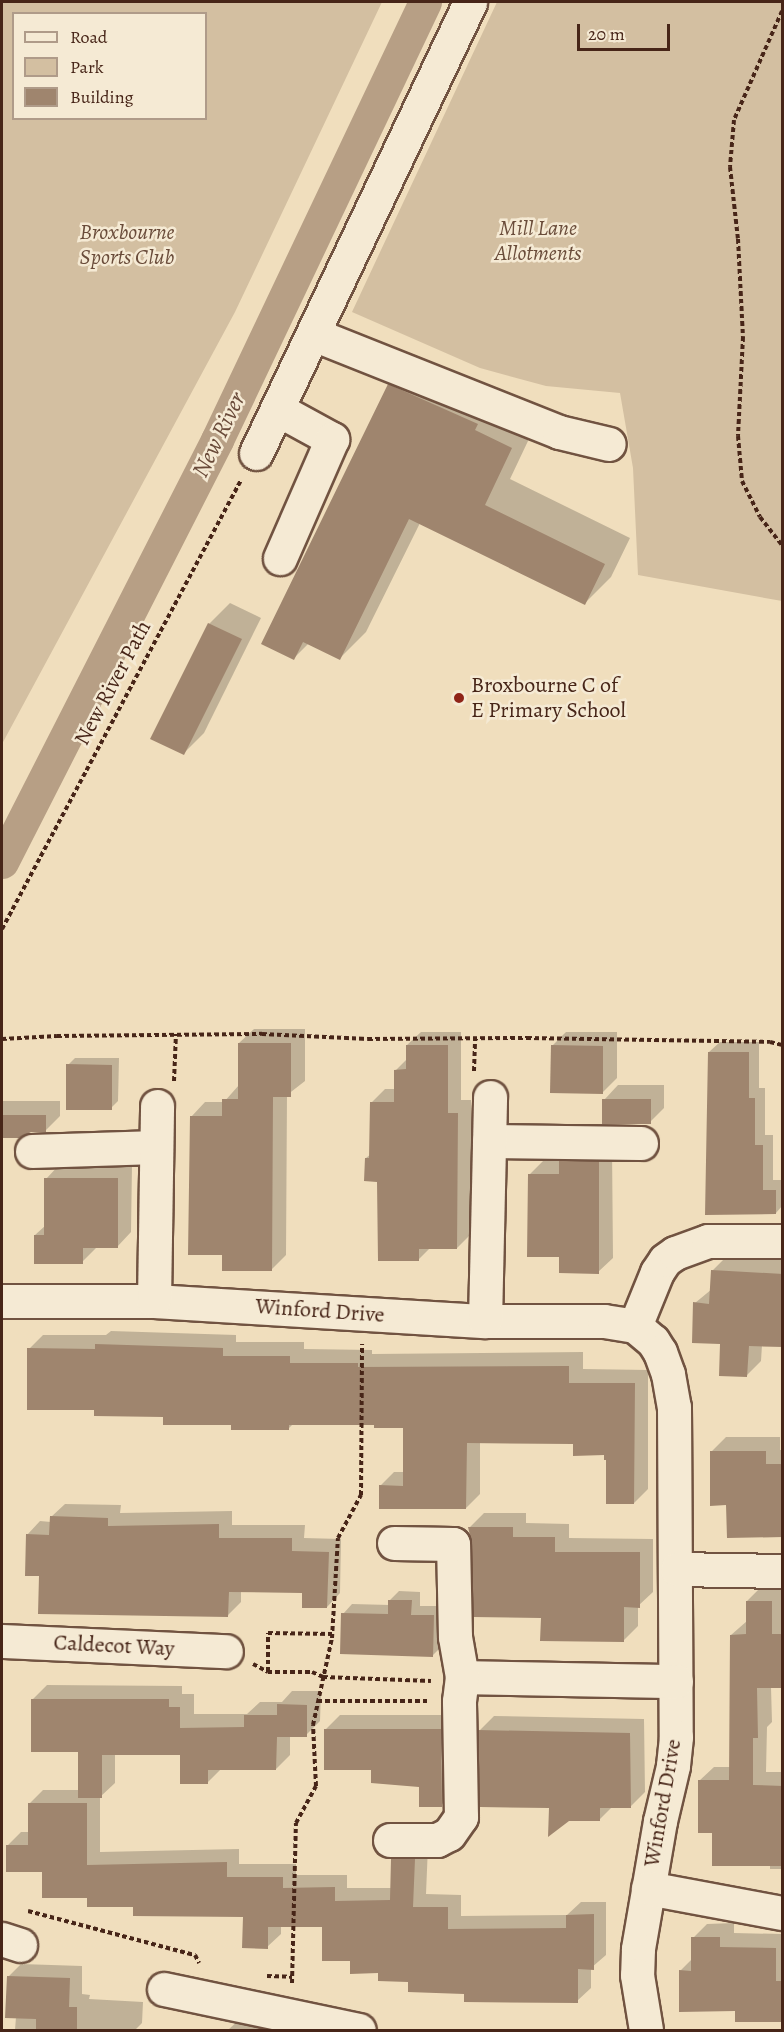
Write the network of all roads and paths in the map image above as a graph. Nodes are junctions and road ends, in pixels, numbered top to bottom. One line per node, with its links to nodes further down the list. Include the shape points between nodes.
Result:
1 (470, 2): 3 (street)
2 (783, 11): 7 (path, via 734,120 730,167 742,337 738,436 742,481 760,517)
3 (313, 334): 4 (street); 5 (street, via 559,432)
4 (277, 409): 6 (street); 8 (street, via 332,438)
5 (609, 444)
6 (256, 453): 9 (path, New River Path)
7 (783, 545)
8 (280, 558)
9 (2, 929)
10 (176, 1034): 11 (path); 12 (path); 13 (path)
11 (2, 1039)
12 (783, 1045)
13 (166, 1096): 17 (street)
14 (490, 1097): 15 (street)
15 (489, 1141): 16 (street); 23 (street)
16 (641, 1143)
17 (156, 1148): 18 (street); 20 (street)
18 (32, 1151)
19 (783, 1241): 24 (street, via 708,1241 675,1253 657,1272)
20 (154, 1300): 21 (street, Winford Drive); 22 (street, Winford Drive)
21 (2, 1301)
22 (362, 1314): 23 (street, Winford Drive); 28 (path, via 361,1495 338,1538)
23 (485, 1321): 24 (street, Winford Drive, via 604,1321)
24 (634, 1326): 26 (street, Winford Drive, via 660,1352 674,1407)
25 (394, 1544): 34 (street, via 453,1544)
26 (677, 1569): 27 (street); 33 (street, Winford Drive)
27 (783, 1570)
28 (332, 1634): 31 (path, via 268,1633); 32 (path)
29 (2, 1641): 30 (street, Caldecot Way)
30 (226, 1651): 31 (path)
31 (268, 1672): 32 (path, via 312,1672)
32 (323, 1677): 34 (path, via 441,1682); 35 (path)
33 (676, 1681): 34 (street); 37 (street, Winford Drive, via 673,1766)
34 (460, 1689): 35 (path); 36 (street, via 461,1817 438,1840)
35 (318, 1701): 42 (path, via 313,1725 316,1786 296,1822)
36 (390, 1840)
37 (648, 1888): 39 (street, Winford Drive); 46 (street, Winford Drive, via 637,1975)
38 (24, 1910): 40 (path, via 195,1955)
39 (783, 1913)
40 (205, 1973)
41 (259, 1975): 42 (path)
42 (292, 1977): 44 (path)
43 (164, 1989): 44 (street)
44 (294, 2017): 45 (street)
45 (359, 2031)
46 (646, 2031)

